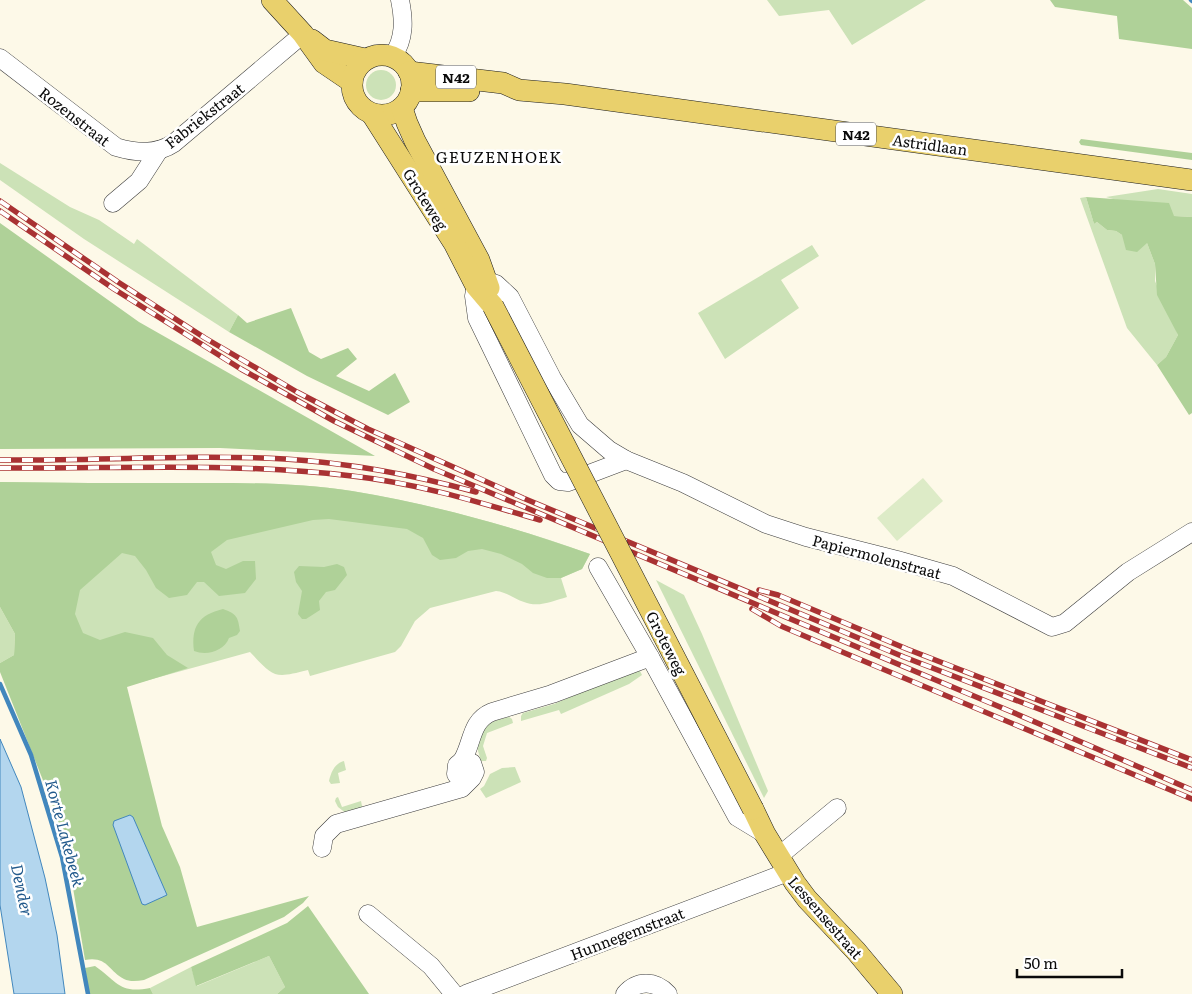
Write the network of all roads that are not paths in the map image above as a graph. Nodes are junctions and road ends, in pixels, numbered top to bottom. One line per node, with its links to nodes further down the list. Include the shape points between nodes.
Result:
1 (272, 0): 3 (main road)
2 (400, 0): 4 (street, via 401,42)
3 (303, 34): 6 (main road, via 325,50); 7 (main road, via 324,63); 10 (street, Fabriekstraat, via 174,143)
4 (393, 56): 6 (main road, via 383,53); 8 (main road, Groteweg, via 401,61)
5 (0, 58): 10 (street, Rozenstraat, via 116,148 146,153)
6 (365, 59): 7 (main road, via 353,73)
7 (352, 82): 9 (main road, Groteweg, via 355,101)
8 (408, 90): 9 (main road, via 394,113); 11 (main road, Astridlaan / N42, via 502,94 520,90 565,94); 13 (main road, Groteweg, via 406,123 479,260)
9 (372, 114): 13 (main road, Groteweg)
10 (159, 150): 12 (street, Fabriekstraat, via 139,181)
11 (1192, 180)
12 (112, 203)
13 (481, 284): 14 (street, Groteweg, via 496,284 510,297 580,425 596,441); 14 (street, Groteweg, via 474,296 477,318 553,475 559,482 568,482); 19 (main road, Groteweg, bridge)
14 (626, 460): 15 (street, Papiermolenstraat, via 684,483 766,524 953,576 1052,627 1065,623 1128,572)
15 (1192, 532)
16 (598, 567): 17 (street, Groteweg)
17 (650, 657): 20 (street, Groteweg, via 737,817); 21 (street, Groteweg, via 482,716 475,725 462,788 336,824 324,836)
18 (837, 808): 22 (street, Hunnegemstraat)
19 (753, 809): 20 (main road, Lessensestraat)
20 (765, 834): 22 (main road, Lessensestraat)
21 (322, 848)
22 (783, 864): 25 (street, Hunnegemstraat); 28 (main road, Lessensestraat, via 807,899)
23 (368, 914): 24 (street, via 431,966)
24 (454, 994)
25 (466, 994)
26 (625, 994): 27 (street, via 636,985 645,983 655,984)
27 (668, 994)
28 (892, 994)

